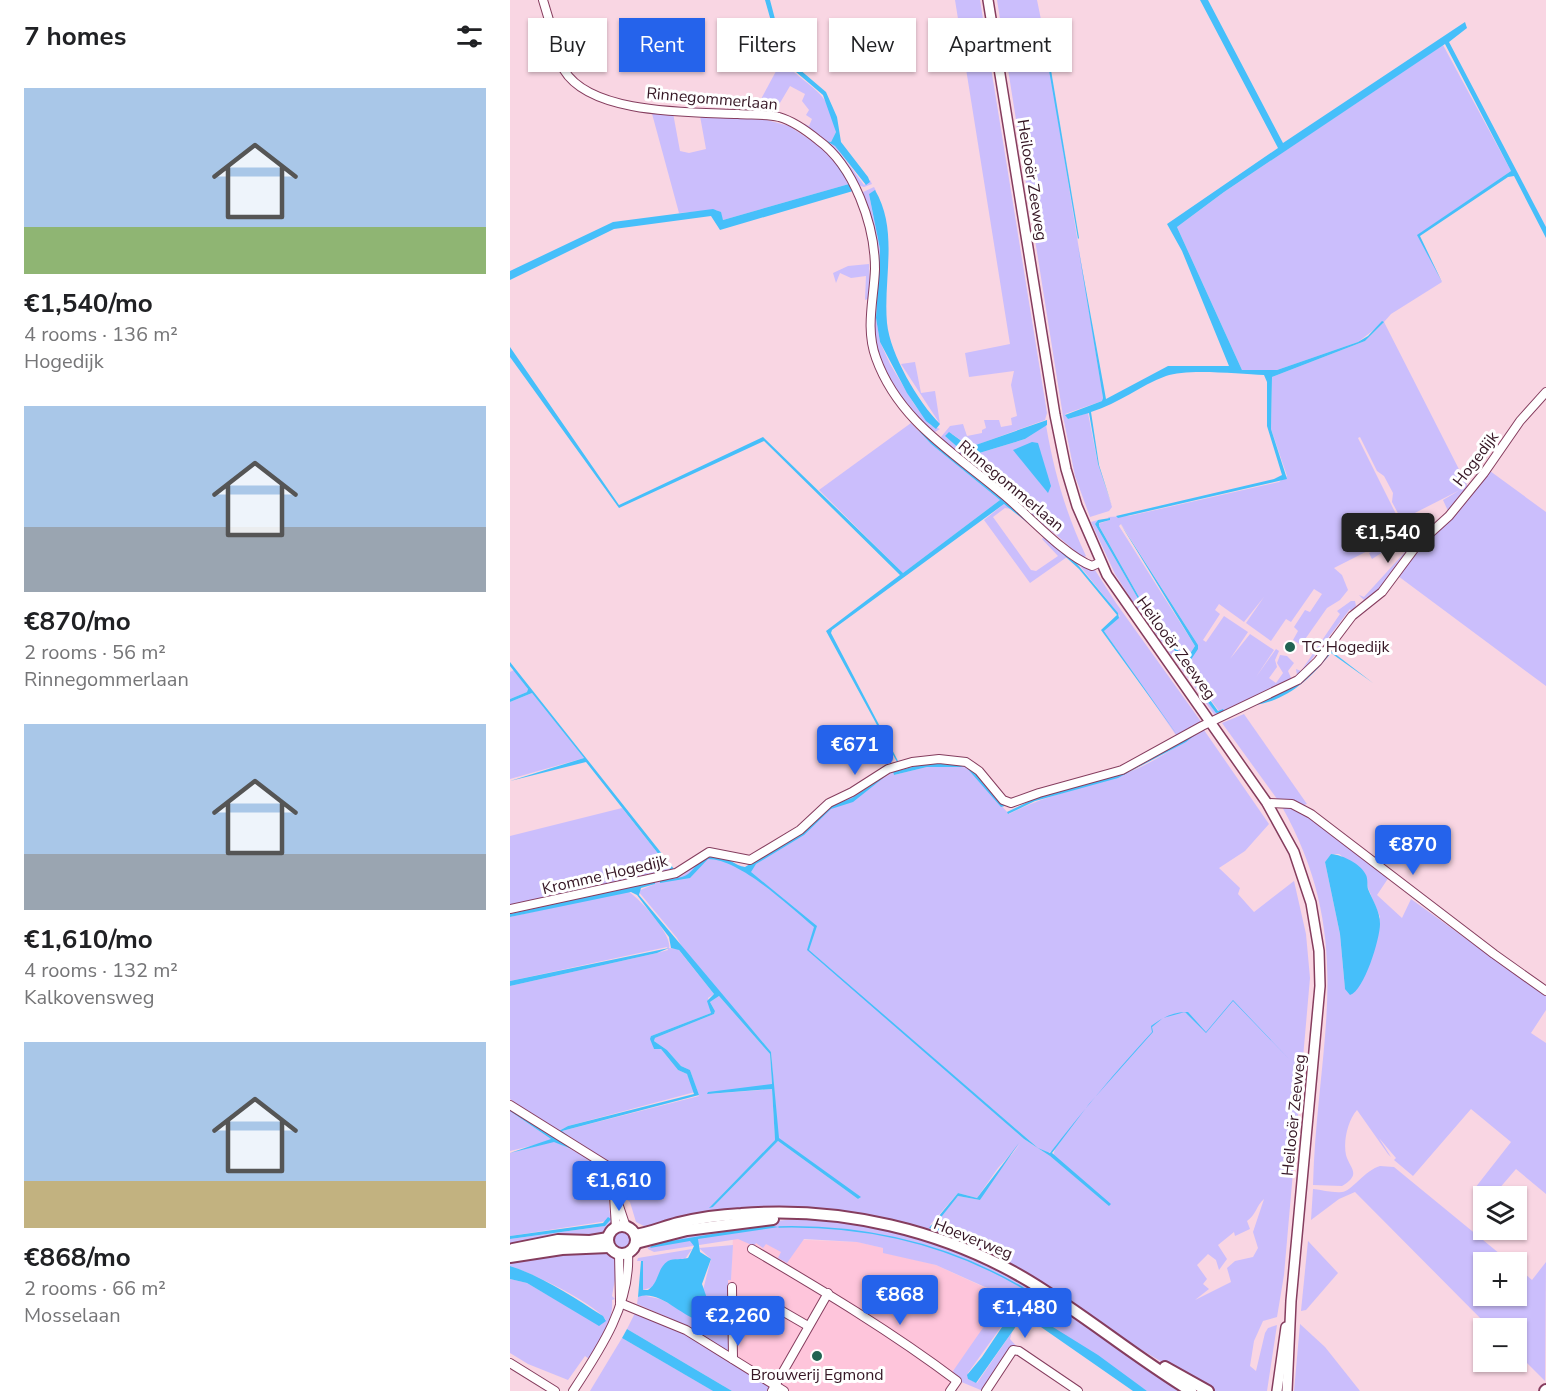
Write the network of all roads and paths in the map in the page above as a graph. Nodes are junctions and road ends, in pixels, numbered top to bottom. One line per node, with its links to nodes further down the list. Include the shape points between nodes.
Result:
1 (543, 0): 4 (street, Rinnegommerlaan, via 564,70 587,92 654,108 778,117 832,152 852,178 869,232 875,269 870,334 875,356 893,394 918,426 1075,557 1092,566)
2 (988, 0): 4 (street, Heilooër Zeeweg, via 1061,447 1077,506)
3 (1546, 392): 5 (street, Hogedijk, via 1449,516 1417,545 1383,592 1352,616 1311,669 1287,687)
4 (1101, 562): 5 (street, Heilooër Zeeweg, via 1126,605)
5 (1211, 722): 6 (street, Heilooër Zeeweg); 7 (street, Kromme Hogedijk, via 1122,770 1014,803 1003,800 979,771 966,762 912,762 888,769 825,805 801,830 750,860 709,852 676,873)
6 (1268, 803): 8 (street, via 1292,804 1311,814); 19 (street, Heilooër Zeeweg, via 1285,832 1304,882 1316,928 1321,972)
7 (510, 909)
8 (1546, 990)
9 (510, 1105): 10 (street, via 603,1162 612,1174)
10 (621, 1227): 11 (main road); 12 (main road)
11 (635, 1239): 15 (main road); 21 (main road, Hoeverweg, via 680,1222 742,1214 798,1212 848,1218 908,1230 975,1253 1029,1281)
12 (609, 1242): 14 (main road, via 558,1240); 15 (main road); 16 (main road)
13 (752, 1249): 18 (street)
14 (510, 1250)
15 (623, 1254): 20 (street, via 628,1271)
16 (510, 1257)
17 (732, 1287): 24 (street)
18 (828, 1293): 23 (street); 30 (street, via 957,1380)
19 (1291, 1301): 35 (street, Heilooër Zeeweg); 36 (street, Heilooër Zeeweg)
20 (620, 1303): 24 (street, via 667,1320); 28 (street, via 606,1338)
21 (1076, 1312): 33 (main road, Hoeverweg); 34 (main road, Hoeverweg)
22 (758, 1325): 23 (street, via 770,1304)
23 (808, 1326): 26 (street)
24 (733, 1359): 26 (street)
25 (510, 1363): 27 (street)
26 (774, 1388): 29 (street)
27 (555, 1391)
28 (573, 1391)
29 (784, 1391)
30 (950, 1391)
31 (986, 1391): 32 (street, via 1013,1350)
32 (1078, 1391)
33 (1191, 1391)
34 (1208, 1391)
35 (1277, 1391)
36 (1287, 1391)

